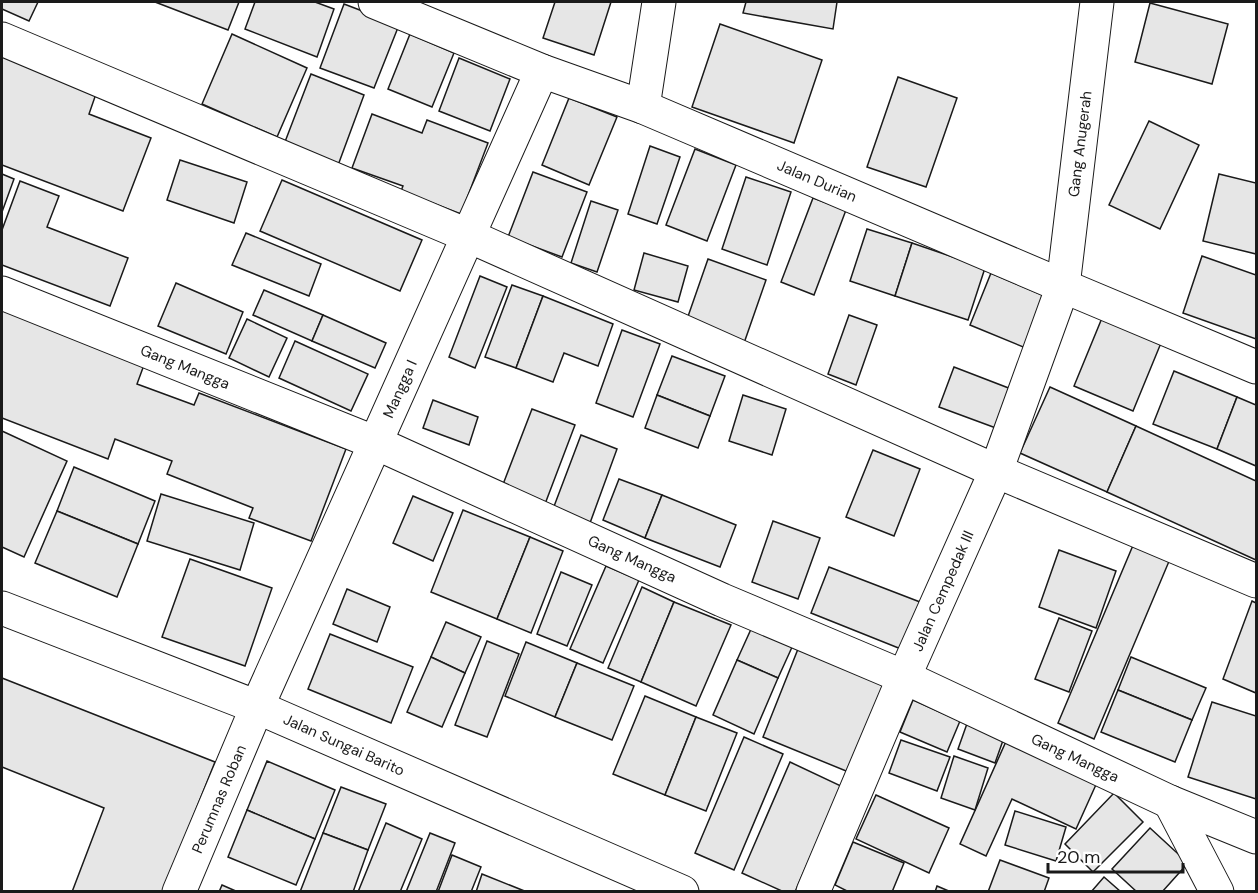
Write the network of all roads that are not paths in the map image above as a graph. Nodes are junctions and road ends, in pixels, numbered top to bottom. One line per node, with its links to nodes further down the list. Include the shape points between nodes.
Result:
1 (375, 2): 5 (street, Jalan Durian)
2 (659, 2): 6 (street)
3 (1097, 2): 8 (street, Gang Anugerah)
4 (2, 39): 7 (street)
5 (542, 71): 6 (street, Jalan Durian); 7 (street, Mangga I)
6 (643, 107): 8 (street, Jalan Durian)
7 (469, 236): 11 (street, Mangga I); 12 (street)
8 (1063, 286): 10 (street, Jalan Durian); 12 (street, Jalan Cempedak III)
9 (2, 293): 11 (street, Gang Mangga)
10 (1257, 367)
11 (376, 443): 15 (street, Gang Mangga, via 722,600); 16 (street, Mangga I)
12 (996, 471): 13 (street); 15 (street, Jalan Cempedak III)
13 (1257, 581)
14 (2, 608): 16 (street, Jalan Sungai Barito)
15 (904, 677): 17 (street, Gang Mangga); 21 (street, Jalan Cempedak III)
16 (257, 707): 19 (street, Perumnas Roban); 20 (street, Jalan Sungai Barito)
17 (1170, 802): 18 (street, Gang Mangga); 22 (street)
18 (1257, 837)
19 (179, 891)
20 (682, 891)
21 (813, 891)
22 (1217, 891)

